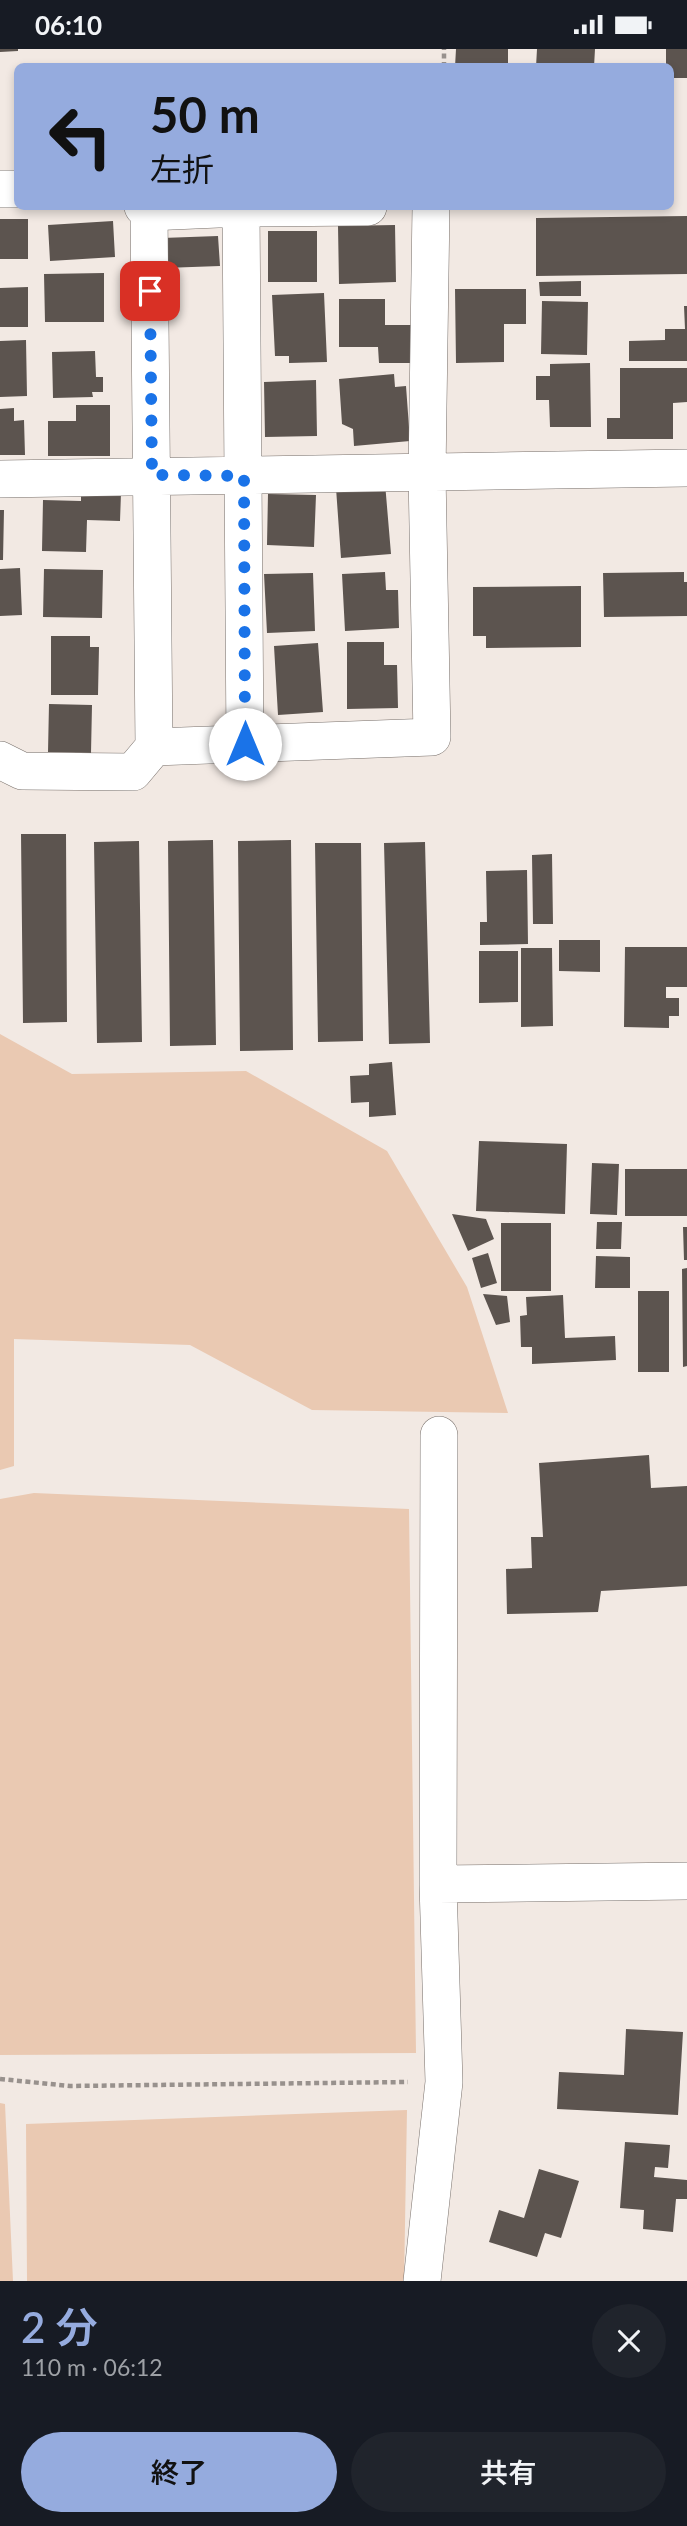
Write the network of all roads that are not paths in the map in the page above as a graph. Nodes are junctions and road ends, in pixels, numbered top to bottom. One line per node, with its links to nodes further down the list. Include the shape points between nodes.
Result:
1 (146, 210): 6 (street)
2 (242, 210): 7 (street)
3 (431, 210): 5 (street)
4 (687, 468): 5 (street)
5 (427, 473): 7 (street); 9 (street, via 432,737)
6 (152, 475): 7 (street); 8 (street); 10 (street)
7 (244, 476): 9 (street)
8 (0, 479)
9 (245, 744): 10 (street)
10 (154, 747): 11 (street, via 133,772 22,771)
11 (0, 760)
12 (439, 1435): 14 (street)
13 (687, 1881): 14 (street)
14 (438, 1884): 15 (street, via 444,2082)
15 (422, 2281)

